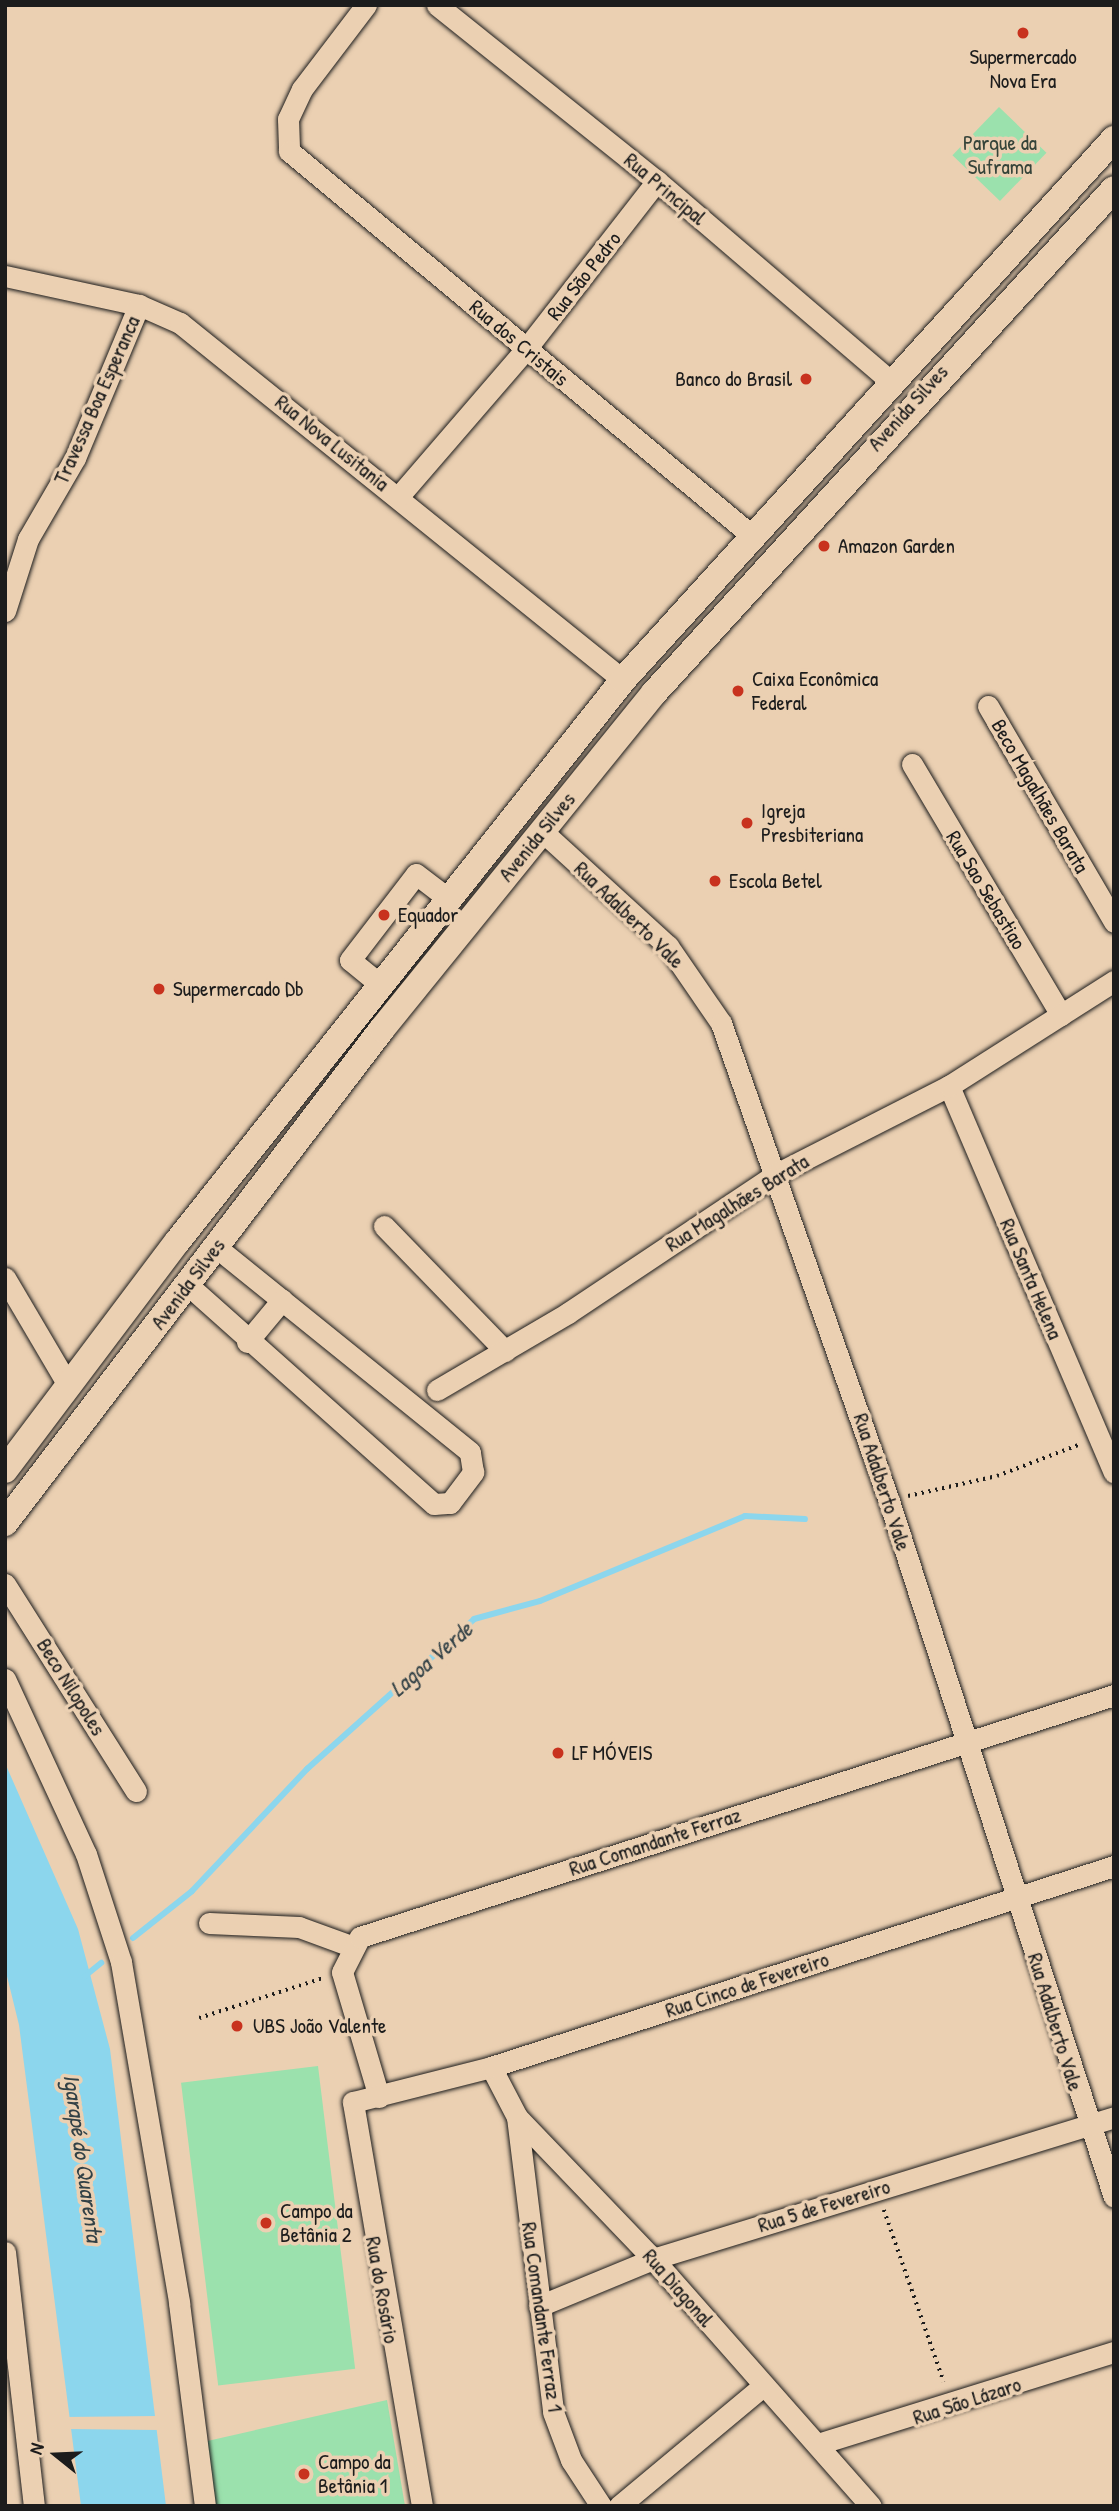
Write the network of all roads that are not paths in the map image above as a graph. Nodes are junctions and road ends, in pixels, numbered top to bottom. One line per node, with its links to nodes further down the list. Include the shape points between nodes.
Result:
1 (366, 5): 8 (street, Rua dos Cristais, via 302,89 288,119 289,151)
2 (437, 5): 4 (street, Rua Principal)
3 (1114, 139): 9 (main road, Avenida Silves)
4 (657, 181): 8 (street, Rua São Pedro); 9 (street, Rua Principal)
5 (1114, 189): 16 (main road, Avenida Silves, via 769,562)
6 (5, 276): 7 (street, Rua Nova Lusitania)
7 (139, 305): 10 (street, Rua Nova Lusitania, via 180,323); 12 (street, Travessa Boa Esperanca, via 75,458 29,539)
8 (526, 349): 10 (street, Rua São Pedro); 11 (street, Rua dos Cristais)
9 (889, 380): 11 (main road, Avenida Silves)
10 (398, 496): 13 (street, Rua Nova Lusitania)
11 (750, 534): 13 (main road, Avenida Silves)
12 (5, 611)
13 (623, 680): 17 (main road, Avenida Silves)
14 (988, 706): 18 (street, Beco Magalhães Barata)
15 (912, 764): 21 (street, Rua Sao Sebastiao)
16 (542, 831): 23 (street, Rua Adalberto Vale, via 668,946 699,985 721,1023); 25 (main road, Avenida Silves)
17 (450, 900): 20 (main road, Avenida Silves); 20 (street, via 416,874 350,960)
18 (1114, 922)
19 (1114, 981): 21 (street, Rua Magalhães Barata)
20 (382, 986): 31 (main road, Avenida Silves)
21 (1061, 1015): 22 (street, Rua Magalhães Barata)
22 (948, 1086): 23 (street, Rua Magalhães Barata); 34 (street, Rua Santa Helena)
23 (778, 1173): 30 (street, Rua Magalhães Barata); 39 (street, Rua Adalberto Vale)
24 (384, 1226): 30 (street)
25 (216, 1247): 27 (main road, Avenida Silves); 28 (street)
26 (5, 1278): 31 (street)
27 (188, 1285): 29 (street); 35 (main road, Avenida Silves)
28 (282, 1300): 29 (street); 29 (street, via 470,1452 473,1472 450,1503 434,1504)
29 (247, 1342)
30 (505, 1351): 32 (street, Rua Magalhães Barata)
31 (68, 1385): 33 (main road, Avenida Silves)
32 (437, 1390)
33 (5, 1470)
34 (1114, 1472)
35 (5, 1523)
36 (5, 1584): 40 (street, Beco Nilopoles)
37 (5, 1679): 58 (street, via 86,1854 121,1962 175,2276)
38 (1114, 1695): 39 (street, Rua Comandante Ferraz)
39 (968, 1742): 42 (street, Rua Adalberto Vale); 44 (street, Rua Comandante Ferraz, via 360,1937)
40 (136, 1791)
41 (1114, 1866): 42 (street, Rua Cinco de Fevereiro)
42 (1017, 1898): 45 (street, Rua Cinco de Fevereiro); 49 (street, Rua Adalberto Vale)
43 (209, 1923): 44 (street, via 299,1927)
44 (351, 1945): 46 (street, via 342,1972)
45 (491, 2067): 46 (street, Rua Cinco de Fevereiro); 47 (street, Rua Diagonal)
46 (379, 2097): 59 (street, Rua do Rosário, via 353,2102 349,2111)
47 (517, 2117): 52 (street, Rua Diagonal); 53 (street, Rua Comandante Ferraz 1)
48 (1114, 2117): 49 (street, Rua 5 de Fevereiro)
49 (1087, 2126): 50 (street, Rua Adalberto Vale); 52 (street, Rua 5 de Fevereiro)
50 (1114, 2197)
51 (5, 2252): 57 (street)
52 (653, 2259): 53 (street, Rua 5 de Fevereiro); 55 (street, Rua Diagonal)
53 (539, 2306): 60 (street, Rua Comandante Ferraz 1, via 553,2412 572,2460)
54 (1114, 2352): 56 (street, Rua São Lázaro, via 953,2407)
55 (763, 2386): 56 (street, Rua Diagonal); 61 (street)
56 (818, 2444): 62 (street, Rua Diagonal)
57 (34, 2506)
58 (205, 2506)
59 (422, 2506)
60 (601, 2506)
61 (619, 2506)
62 (870, 2506)

